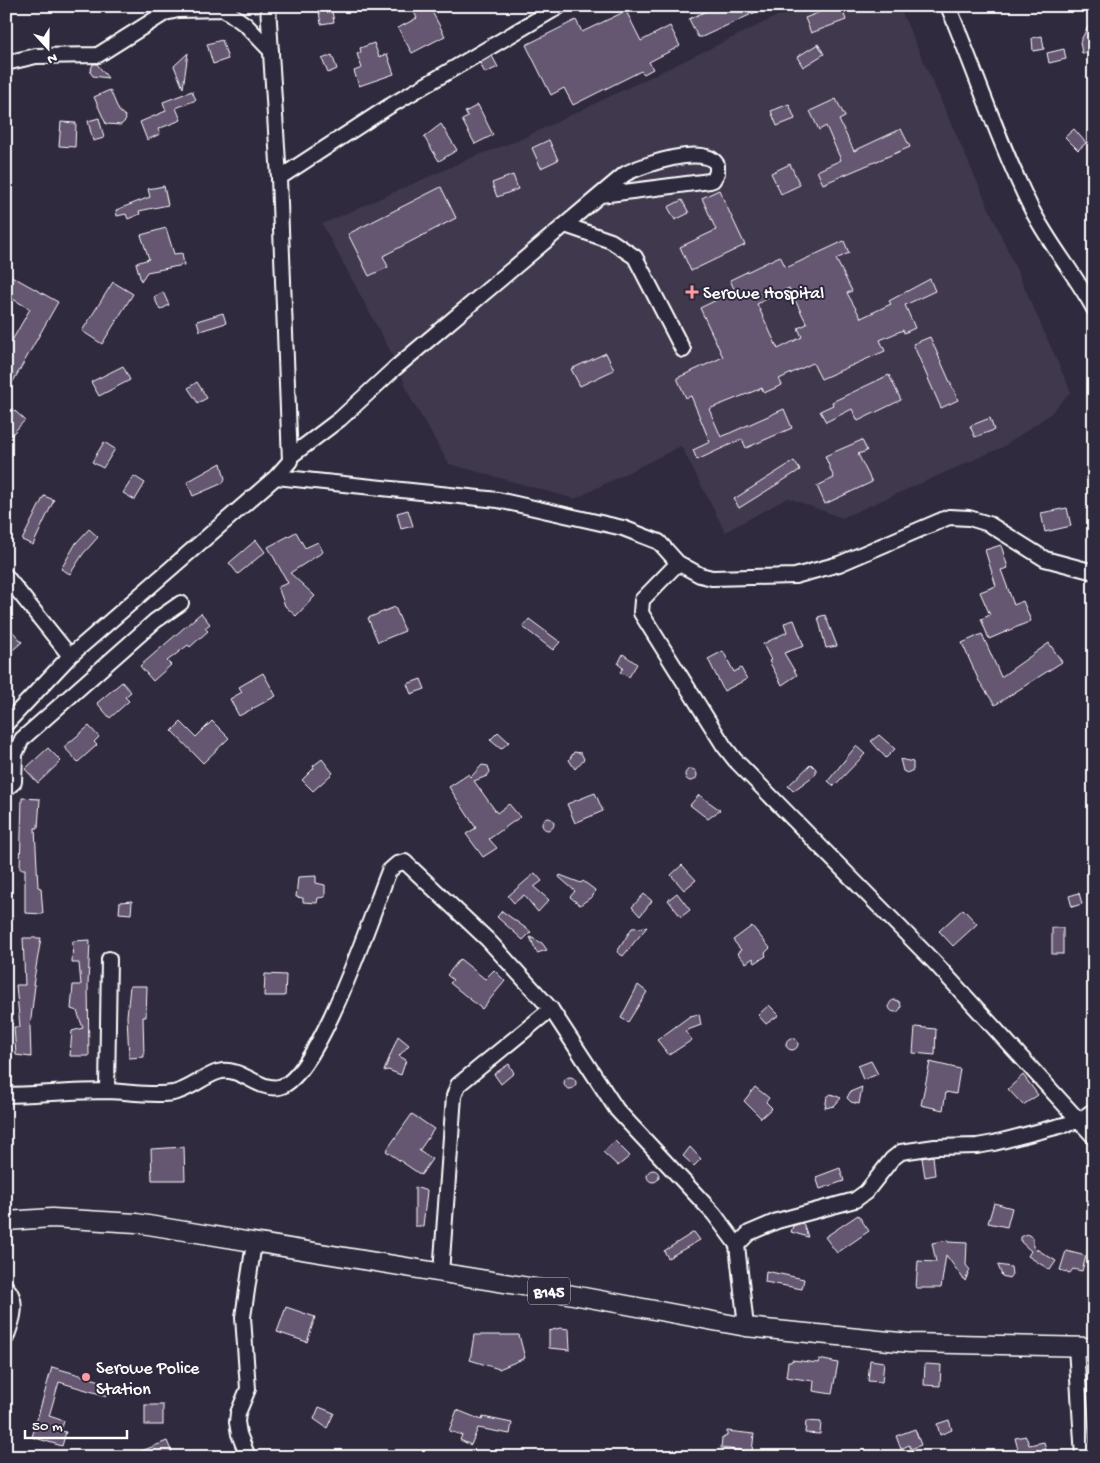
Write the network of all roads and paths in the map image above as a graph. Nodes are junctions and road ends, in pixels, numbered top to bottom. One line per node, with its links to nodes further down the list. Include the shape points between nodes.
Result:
1 (268, 6): 4 (street)
2 (560, 6): 6 (street, via 388,107)
3 (948, 6): 9 (street, via 1005,152 1032,209 1053,248)
4 (271, 51): 5 (street, via 246,25 224,9 178,10 165,13 98,55 36,56); 6 (street)
5 (6, 63)
6 (279, 178): 11 (street)
7 (601, 195): 7 (street, via 625,174 656,160 697,156 708,157 717,165 717,173 710,181); 8 (street)
8 (565, 225): 10 (street, via 611,241 636,257); 11 (street, via 394,369 340,419)
9 (1094, 309)
10 (683, 350)
11 (291, 456): 12 (street, via 288,466)
12 (276, 477): 13 (street, via 498,500 622,528 648,537 659,542); 17 (street)
13 (678, 563): 14 (street, via 712,578 794,576 840,564 949,517 989,524 1045,559); 25 (street, via 642,600 641,614 724,746 935,963)
14 (1094, 572)
15 (6, 576): 17 (street)
16 (180, 604): 19 (street, via 155,621 22,740 15,754 14,782)
17 (70, 656): 18 (street)
18 (6, 724)
19 (6, 789)
20 (109, 959): 22 (street)
21 (551, 1009): 22 (street, via 488,940 405,862 389,871 326,1032 302,1070 288,1083 279,1087 267,1086 228,1071 217,1072 191,1088 174,1093); 29 (street, via 618,1110 714,1214); 30 (street, via 458,1084 454,1096)
22 (107, 1092): 23 (street)
23 (6, 1095)
24 (1094, 1110): 25 (street)
25 (1079, 1121): 26 (street); 29 (street, via 976,1146 901,1152 855,1200 777,1221 749,1233)
26 (1094, 1137)
27 (6, 1221): 28 (main road, B145, via 52,1218 136,1222)
28 (254, 1243): 30 (main road, B145); 36 (street, via 243,1316 248,1380 237,1422)
29 (737, 1245): 32 (street)
30 (441, 1272): 32 (main road, B145)
31 (6, 1287): 33 (street, via 15,1309)
32 (746, 1327): 34 (main road, B145, via 910,1343)
33 (6, 1338)
34 (1076, 1347): 35 (main road, B145); 37 (street)
35 (1094, 1347)
36 (248, 1457)
37 (1083, 1457)

